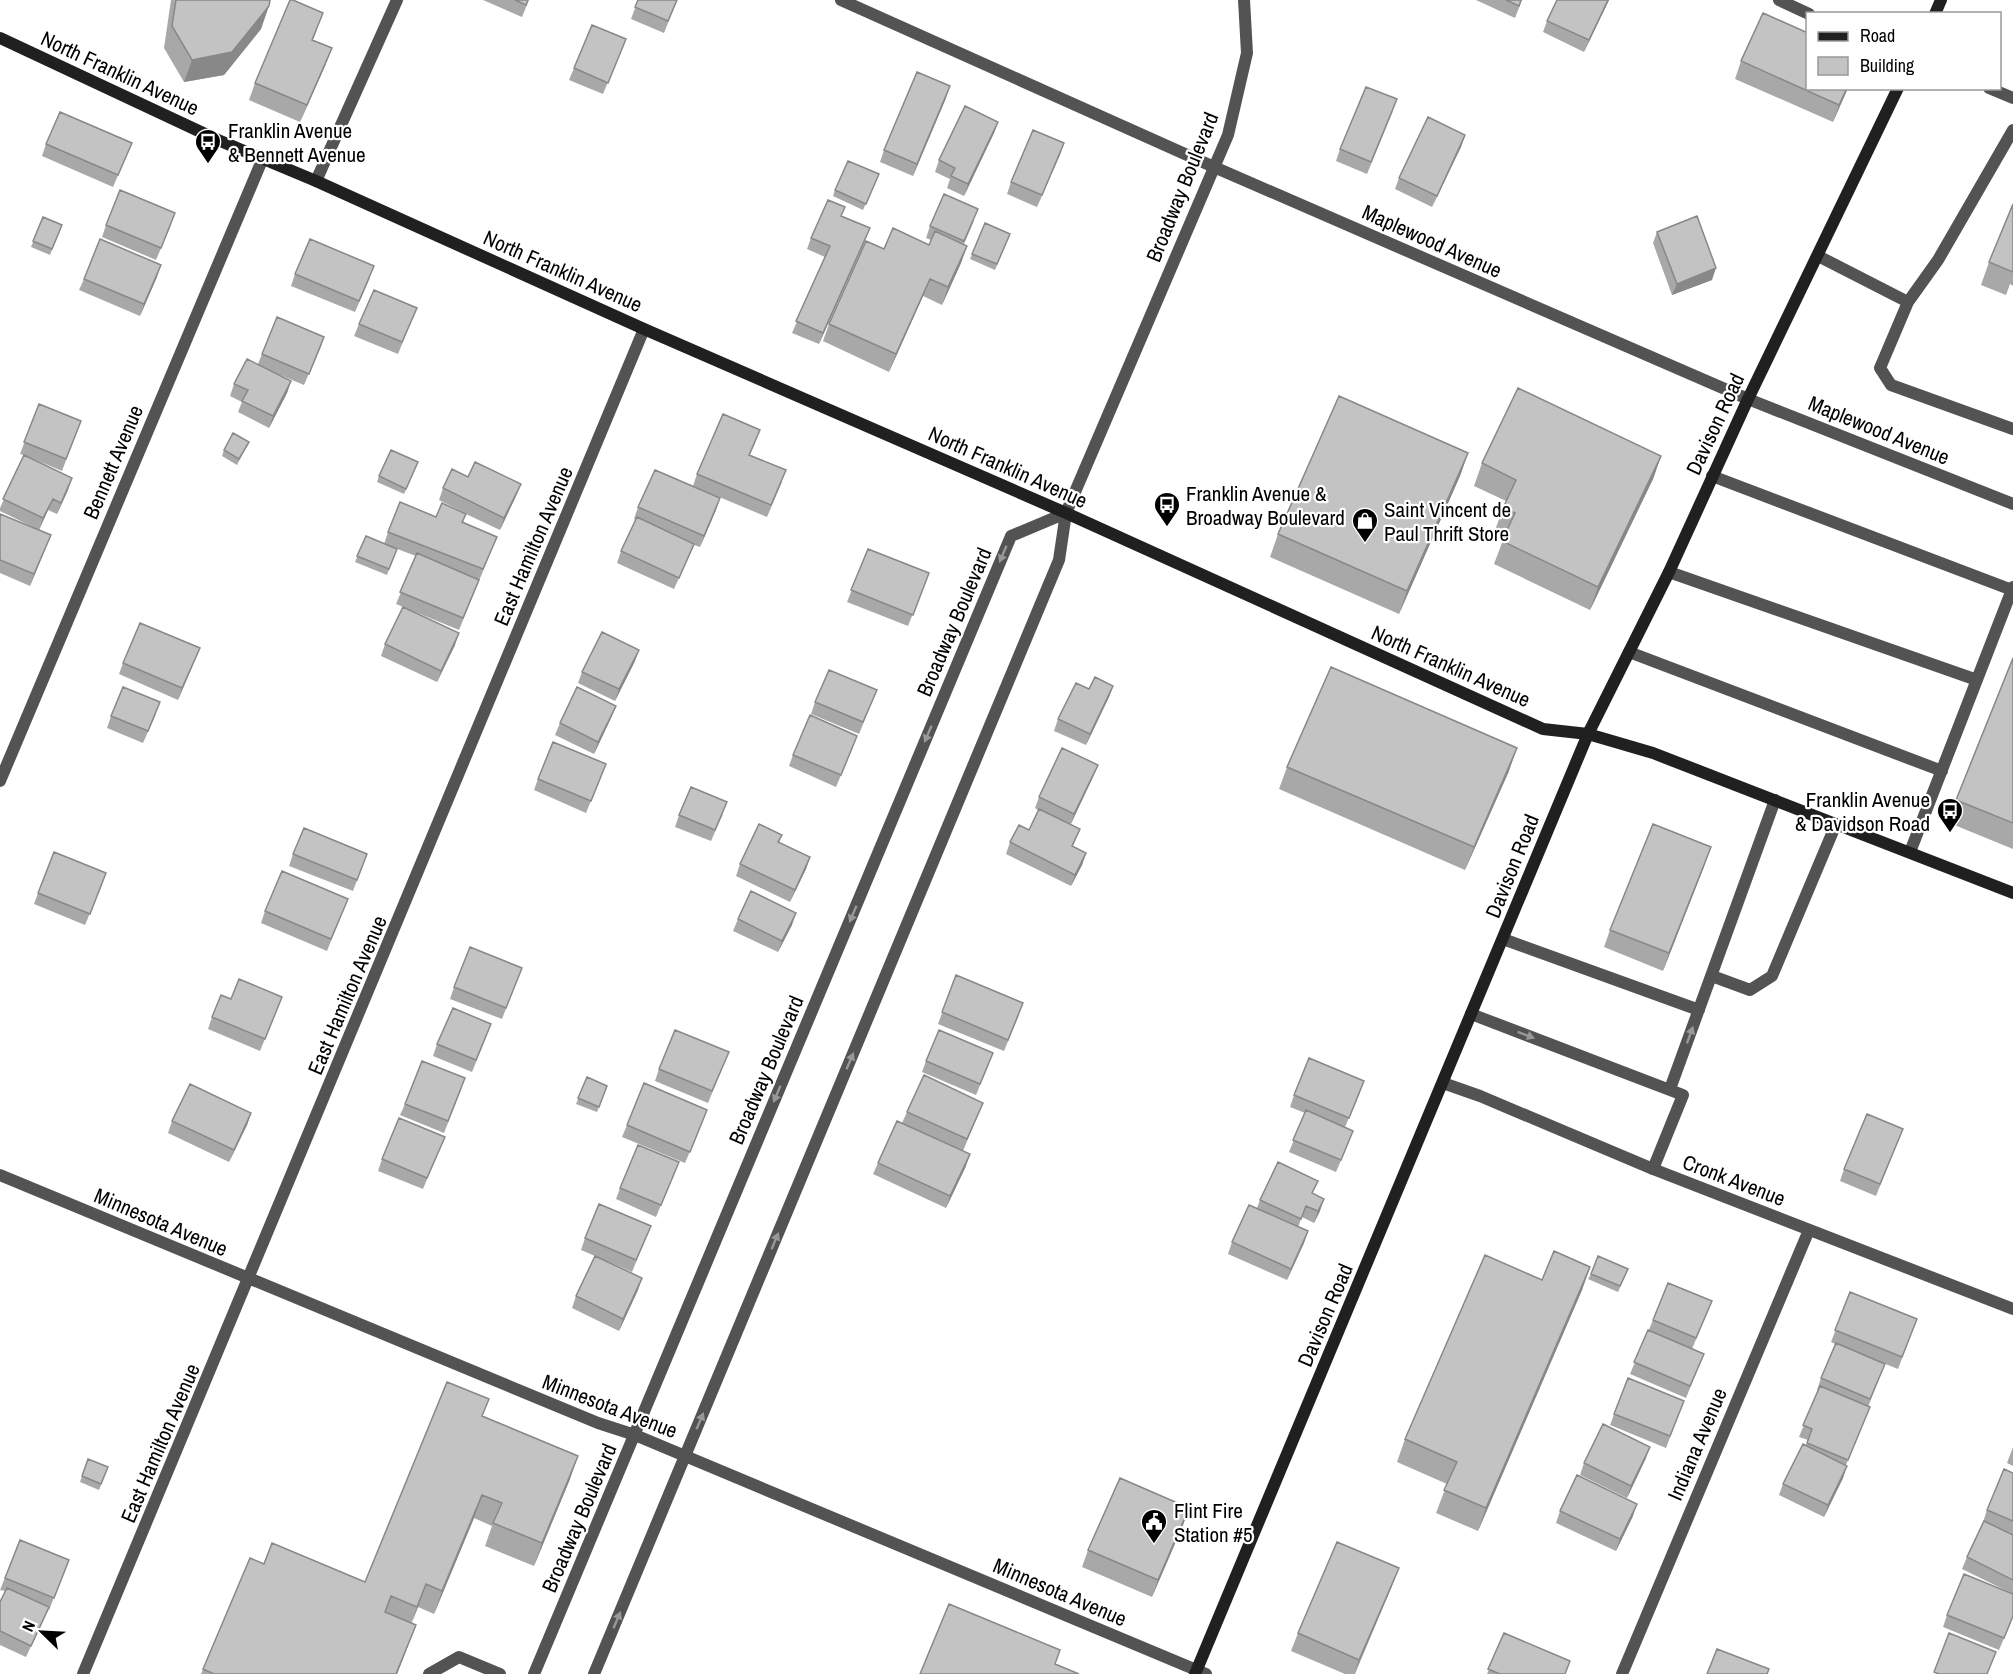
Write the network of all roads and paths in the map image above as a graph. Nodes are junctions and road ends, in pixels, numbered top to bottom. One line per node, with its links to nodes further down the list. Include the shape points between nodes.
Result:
1 (397, 0): 13 (street)
2 (841, 0): 12 (street, Maplewood Avenue)
3 (1244, 0): 12 (street, Broadway Boulevard, via 1247,53 1228,135)
4 (1779, 0): 5 (street)
5 (1806, 13)
6 (0, 38): 11 (street, North Franklin Avenue)
7 (1897, 90): 14 (street, Davison Road)
8 (1994, 90): 9 (street)
9 (2013, 98)
10 (2013, 130): 15 (street, via 1938,260)
11 (262, 158): 13 (street, North Franklin Avenue); 28 (street, Bennett Avenue)
12 (1214, 167): 17 (street, Maplewood Avenue); 21 (street, Broadway Boulevard)
13 (316, 181): 16 (street, North Franklin Avenue)
14 (1818, 256): 15 (street); 17 (street, Davison Road)
15 (1908, 302): 18 (street, via 1880,368 1891,385)
16 (644, 329): 21 (street, North Franklin Avenue); 42 (street, East Hamilton Avenue)
17 (1748, 399): 19 (street, Davison Road); 20 (street, Maplewood Avenue)
18 (2013, 429)
19 (1712, 476): 22 (street, Davison Road); 23 (street)
20 (2013, 504)
21 (1066, 513): 26 (street, North Franklin Avenue, via 1543,729); 44 (street, Broadway Boulevard, one-way to 44, via 1011,536); 45 (street, Broadway Boulevard, one-way to 21, via 1059,560)
22 (1669, 572): 24 (street, Davison Road); 25 (street)
23 (2012, 588): 25 (street)
24 (1629, 652): 26 (street, Davison Road); 27 (street)
25 (1977, 680): 27 (street)
26 (1588, 734): 29 (street, North Franklin Avenue, via 1653,753); 33 (street, Davison Road)
27 (1942, 771): 31 (street)
28 (0, 781)
29 (1775, 800): 30 (street, North Franklin Avenue); 34 (street)
30 (1836, 824): 31 (street, North Franklin Avenue); 34 (street, via 1772,976 1750,990)
31 (1910, 852): 32 (street, North Franklin Avenue)
32 (2013, 893)
33 (1503, 939): 35 (street); 36 (street, Davison Road)
34 (1712, 976): 35 (street)
35 (1699, 1010): 38 (street, one-way to 35)
36 (1471, 1014): 37 (street, Davison Road); 38 (street, one-way to 38)
37 (1443, 1083): 39 (street, Cronk Avenue); 46 (street, Davison Road)
38 (1670, 1089): 39 (street, via 1683,1095)
39 (1653, 1169): 41 (street, Cronk Avenue)
40 (0, 1175): 42 (street, Minnesota Avenue)
41 (1809, 1230): 43 (street, Cronk Avenue); 52 (street, Indiana Avenue)
42 (250, 1281): 44 (street, Minnesota Avenue, via 598,1424); 47 (street, East Hamilton Avenue)
43 (2013, 1309)
44 (635, 1435): 45 (street, Minnesota Avenue); 50 (street, Broadway Boulevard)
45 (685, 1456): 46 (street, Minnesota Avenue); 51 (street, Broadway Boulevard, one-way to 45)
46 (1199, 1673)
47 (83, 1674)
48 (429, 1674): 49 (street, via 459,1657)
49 (500, 1674)
50 (534, 1674)
51 (594, 1674)
52 (1622, 1674)

